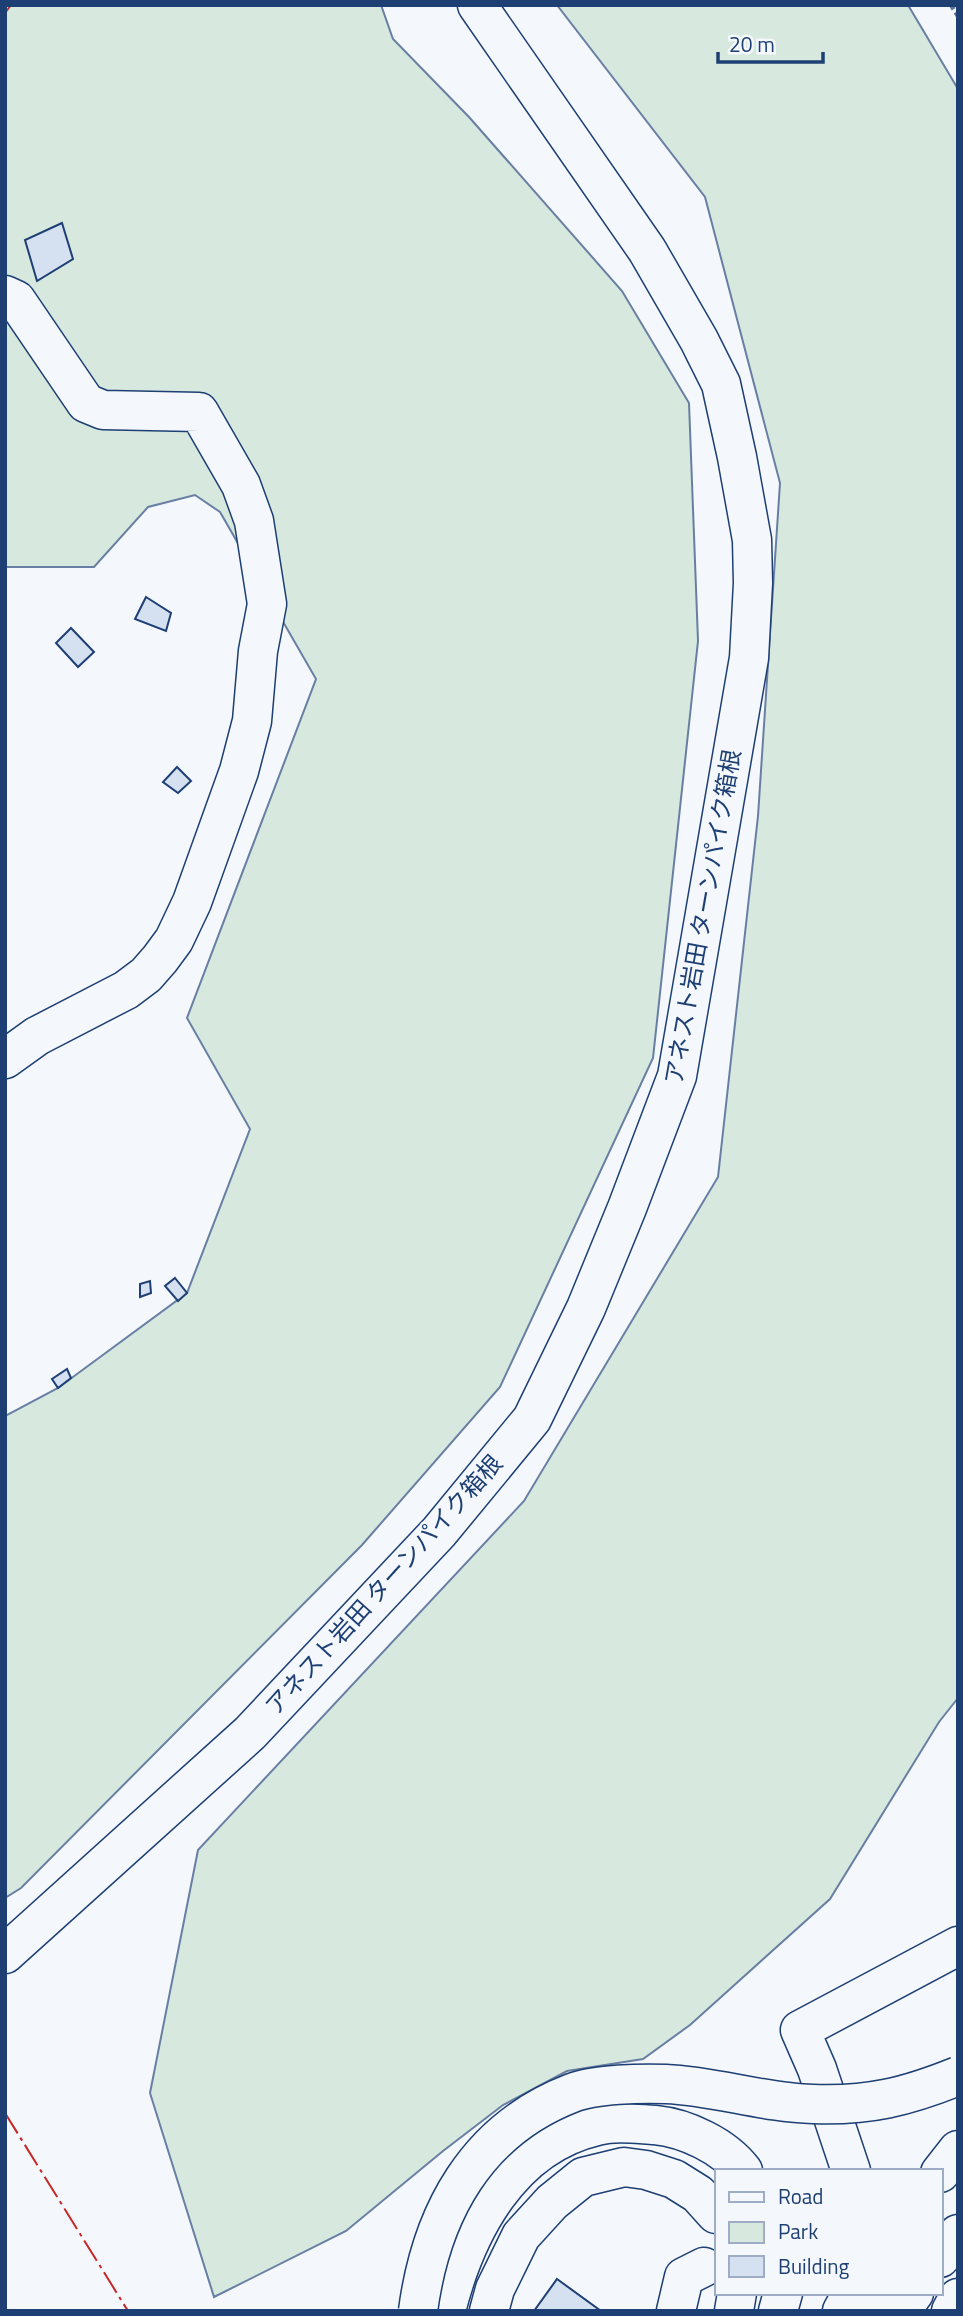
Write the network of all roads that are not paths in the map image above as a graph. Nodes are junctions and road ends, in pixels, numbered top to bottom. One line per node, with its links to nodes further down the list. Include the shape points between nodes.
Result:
1 (477, 5): 5 (main road, アネスト岩田 ターンパイク箱根, via 648,250 721,384 737,457 752,540 749,658 677,1076 586,1308 532,1419 439,1532 250,1733)
2 (5, 295): 3 (main road, via 16,300 86,403 103,410 199,412 241,485 254,521 267,604 252,721 239,771 174,940 146,975 126,990 37,1036)
3 (5, 1059)
4 (958, 1946): 9 (main road, via 800,2030)
5 (5, 1954)
6 (958, 2076): 18 (main road, bridge, via 916,2093 870,2103 811,2104 667,2084 621,2084 574,2092 517,2122 487,2148 460,2185 435,2235)
7 (958, 2150): 10 (main road)
8 (741, 2169): 19 (main road, via 709,2142 674,2127 598,2125 559,2139 523,2165 494,2197 473,2233)
9 (850, 2169)
10 (942, 2170)
11 (715, 2213): 20 (main road, via 698,2194 674,2179 646,2170 624,2167 583,2177 521,2236)
12 (958, 2234): 13 (main road)
13 (942, 2255)
14 (704, 2267): 21 (main road, via 684,2277)
15 (851, 2295): 22 (main road)
16 (913, 2295): 23 (main road)
17 (958, 2298): 24 (main road)
18 (418, 2311)
19 (446, 2311)
20 (489, 2311)
21 (676, 2311)
22 (842, 2311)
23 (901, 2311)
24 (951, 2311)

